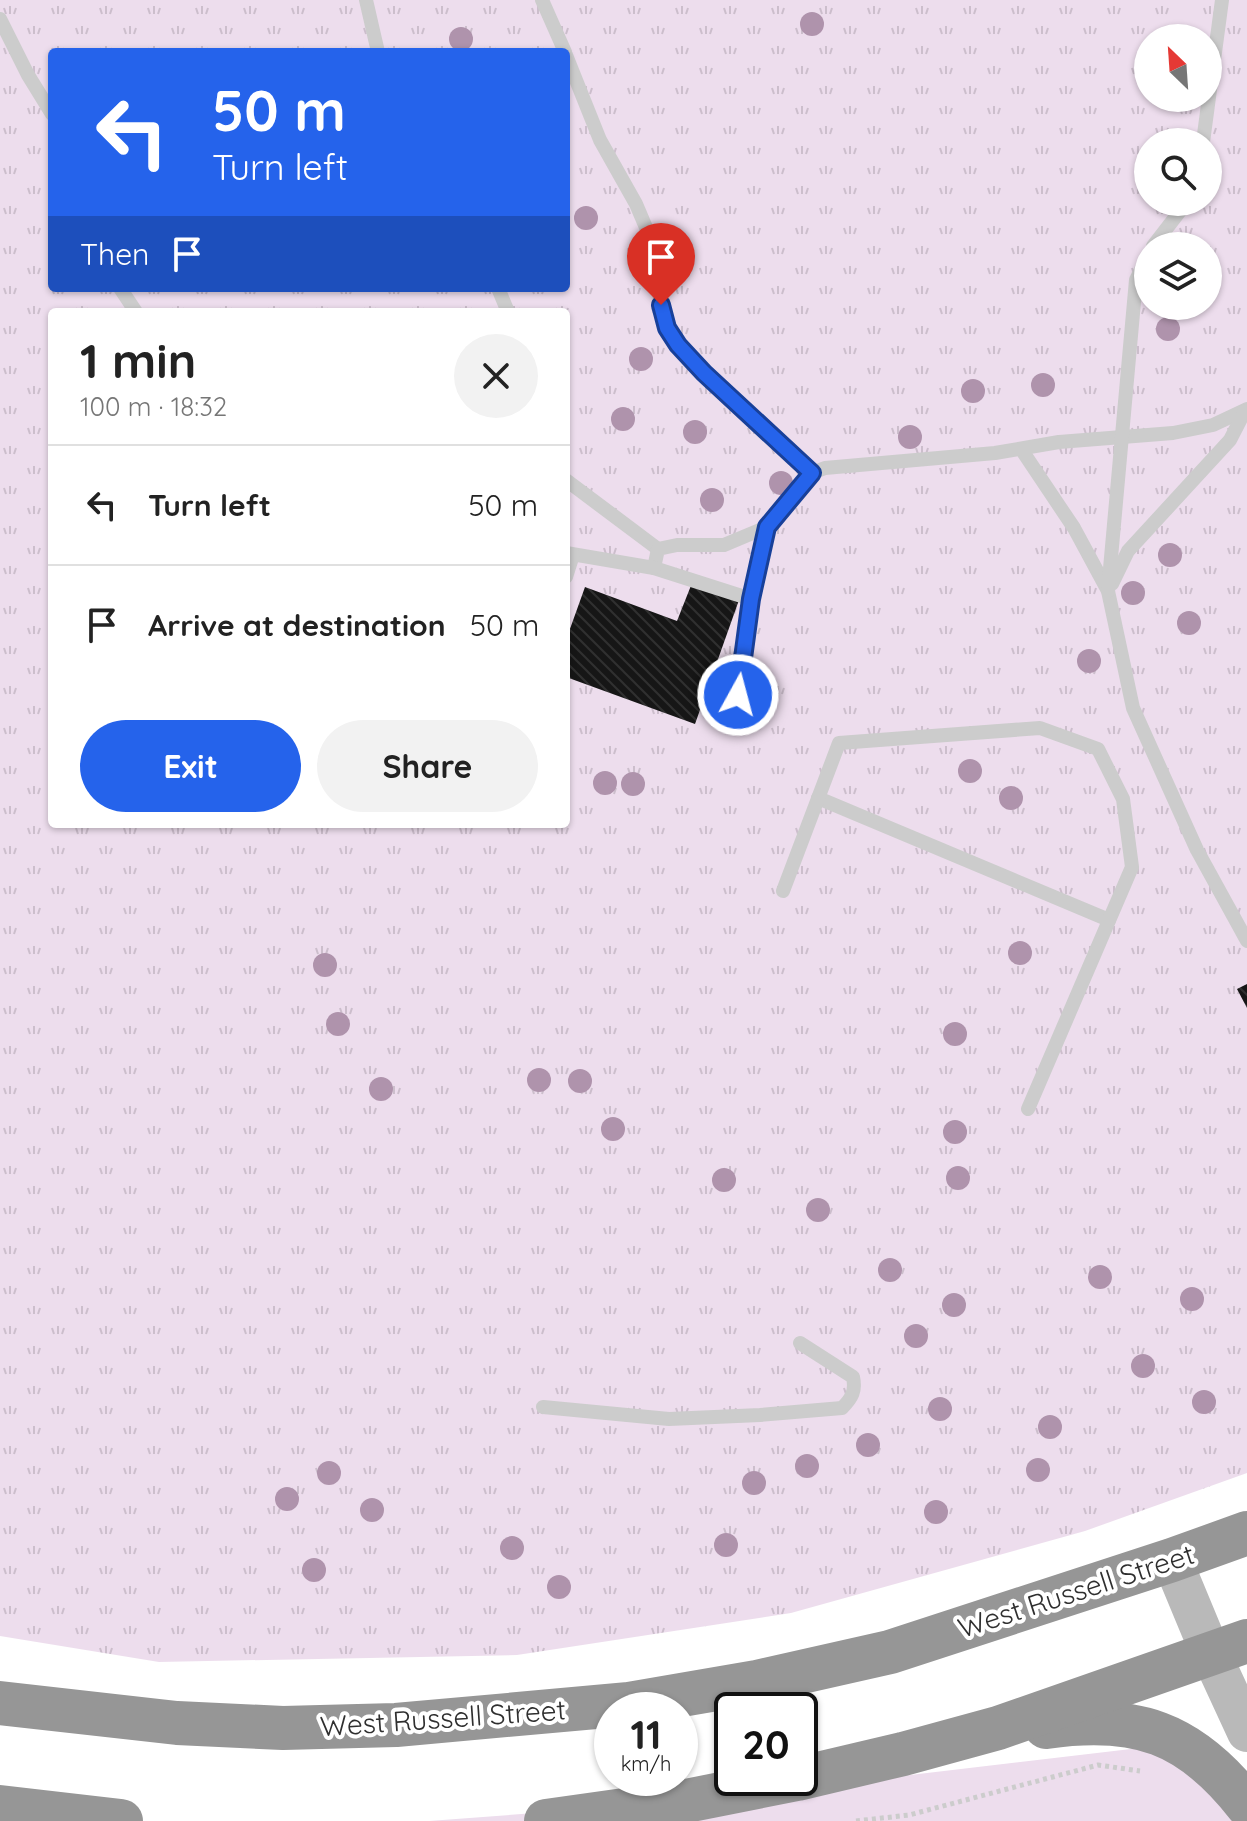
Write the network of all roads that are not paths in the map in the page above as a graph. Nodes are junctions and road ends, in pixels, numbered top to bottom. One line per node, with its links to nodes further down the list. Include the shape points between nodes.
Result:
1 (366, 0): 5 (lane)
2 (542, 0): 6 (lane)
3 (1222, 0): 9 (lane)
4 (0, 19): 8 (lane)
5 (377, 48)
6 (563, 48)
7 (570, 65): 16 (lane, via 600,140 650,237 667,328 704,373)
8 (48, 108)
9 (1205, 128)
10 (1176, 216): 11 (lane)
11 (1164, 232)
12 (1134, 300): 14 (lane)
13 (1246, 410): 14 (lane, via 1213,425); 22 (lane, via 1230,440 1128,551)
14 (1120, 438): 15 (lane); 22 (lane)
15 (1021, 449): 16 (lane); 22 (lane)
16 (812, 473): 18 (lane)
17 (570, 483): 19 (lane)
18 (767, 527): 19 (lane, via 724,545); 23 (lane)
19 (658, 549): 21 (lane)
20 (570, 554): 21 (lane)
21 (654, 568): 23 (lane)
22 (1108, 591): 28 (lane, via 1133,708 1197,850)
23 (751, 599): 24 (lane)
24 (738, 695)
25 (818, 798): 26 (lane); 27 (lane); 27 (lane, via 839,743 1040,728 1098,749 1123,799 1132,867)
26 (783, 891)
27 (1109, 920): 29 (lane)
28 (1247, 941)
29 (1028, 1109)
30 (800, 1343): 31 (lane, via 853,1377 851,1399 842,1408 669,1419)
31 (543, 1407)
32 (1247, 1533): 33 (highway, West Russell Street)
33 (1172, 1560): 34 (main road); 35 (highway, West Russell Street, via 890,1652 629,1704 396,1725 283,1728 177,1723)
34 (1229, 1648): 36 (main road); 37 (highway)
35 (0, 1703)
36 (1247, 1732)
37 (933, 1746): 38 (highway, via 1050,1727 1126,1724 1182,1743); 41 (highway, via 695,1799)
38 (1247, 1805)
39 (0, 1807): 40 (highway)
40 (121, 1821)
41 (546, 1821)

